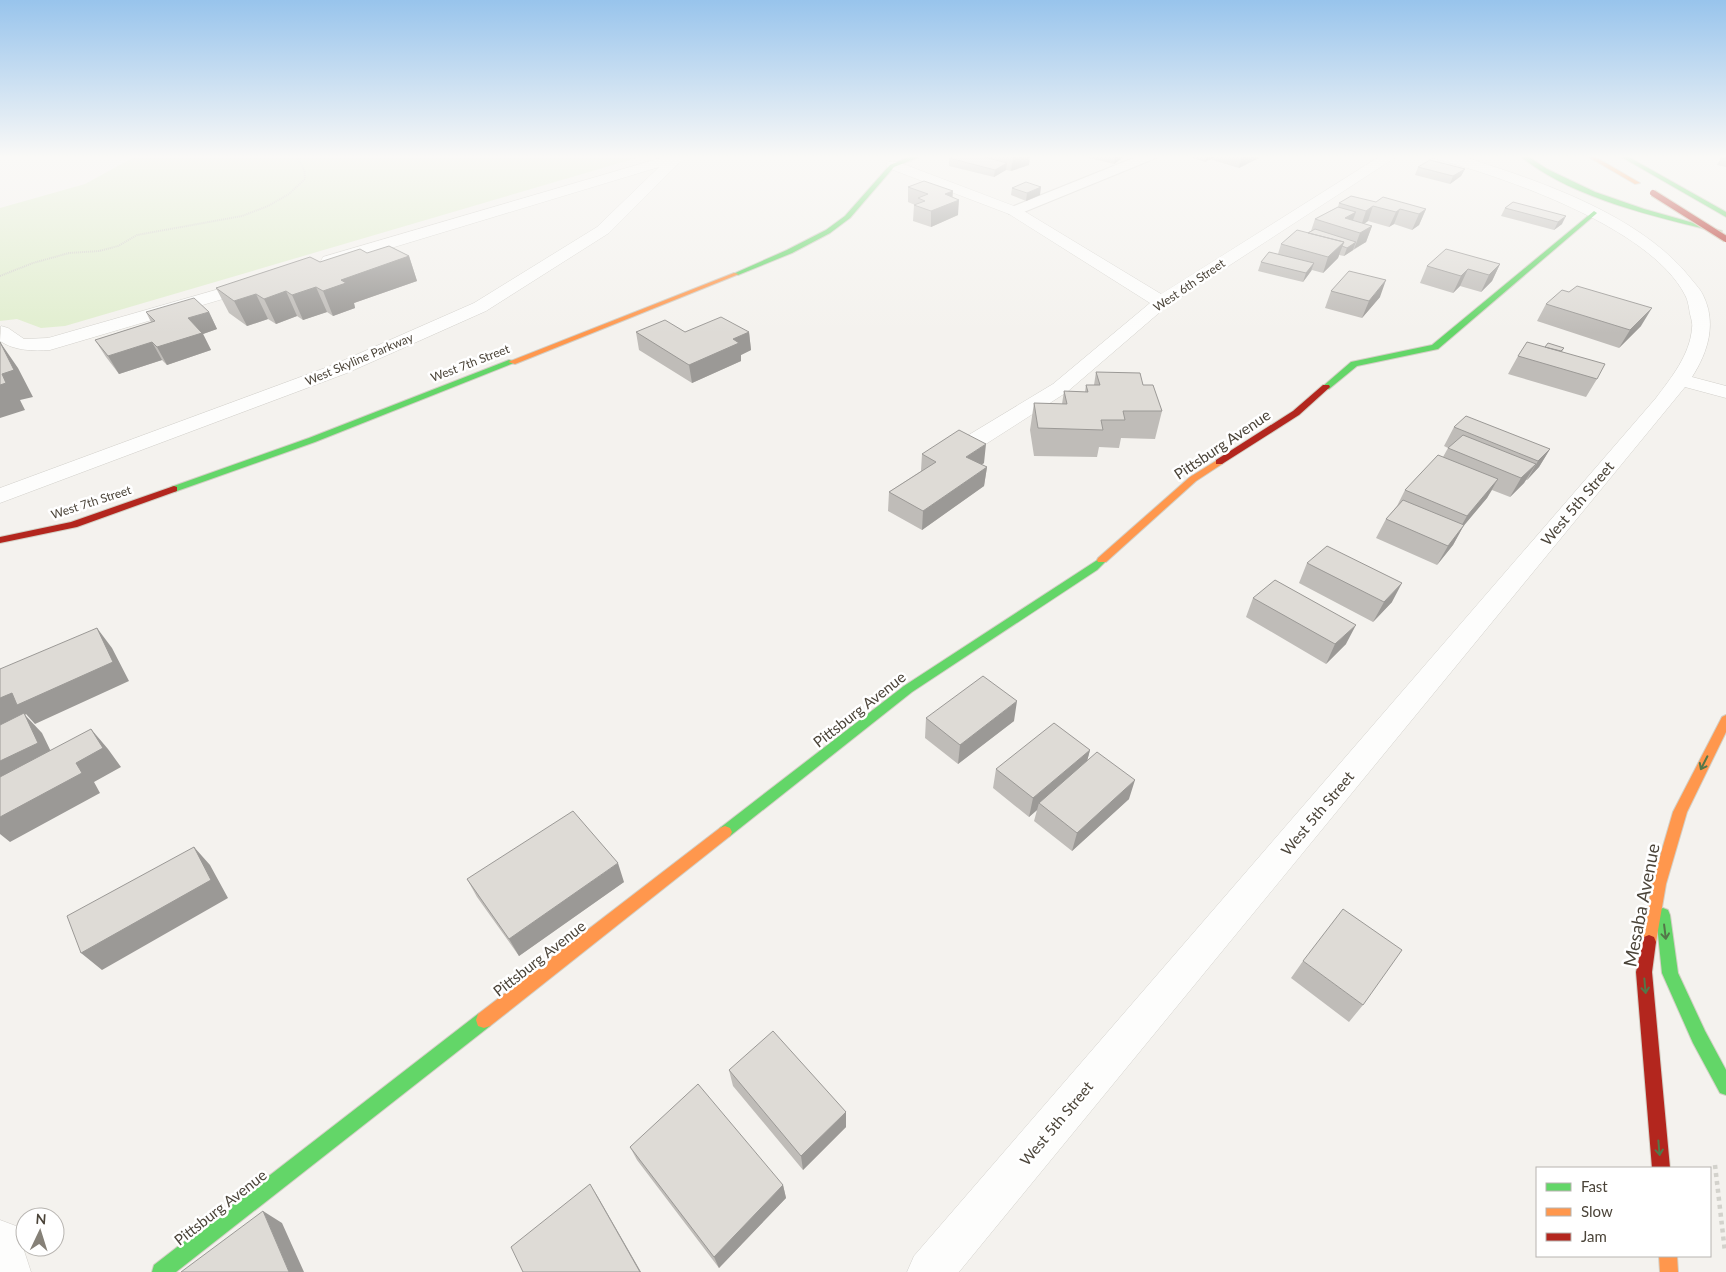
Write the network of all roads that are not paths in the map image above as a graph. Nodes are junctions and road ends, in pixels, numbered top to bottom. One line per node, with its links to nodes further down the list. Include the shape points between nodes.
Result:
1 (486, 214): 12 (street)
2 (619, 214): 19 (street, West Skyline Parkway, via 603,230 480,307 340,368)
3 (850, 214): 20 (main road, West 7th Street, via 782,256 312,440 73,525)
4 (1019, 214): 14 (street)
5 (1299, 214): 14 (street, West 6th Street)
6 (1592, 214): 28 (main road, Pittsburg Avenue, via 1435,347 1354,364 1296,413 1193,479 1093,568 908,689)
7 (1596, 214): 16 (street, West 5th Street, via 1660,255 1688,286 1699,305 1702,327 1697,350)
8 (1657, 214): 10 (main road)
9 (1687, 214): 11 (main road, bridge)
10 (1726, 232)
11 (1726, 239)
12 (311, 267)
13 (274, 278): 15 (street, via 50,344 16,344)
14 (1161, 302): 18 (street, West 6th Street, via 1060,388)
15 (1, 332)
16 (1680, 380): 17 (street); 29 (street, West 5th Street)
17 (1726, 392)
18 (970, 444)
19 (0, 496)
20 (0, 540)
21 (1726, 720): 22 (main road, Mesaba Avenue, one-way to 22, via 1680,812)
22 (1660, 884): 23 (main road, one-way to 23, via 1670,972); 24 (main road, Mesaba Avenue, one-way to 24, via 1644,972)
23 (1726, 1087)
24 (1661, 1167)
25 (0, 1242): 27 (street)
26 (1668, 1257): 30 (main road)
27 (8, 1272)
28 (161, 1272)
29 (930, 1272)
30 (1669, 1272)

